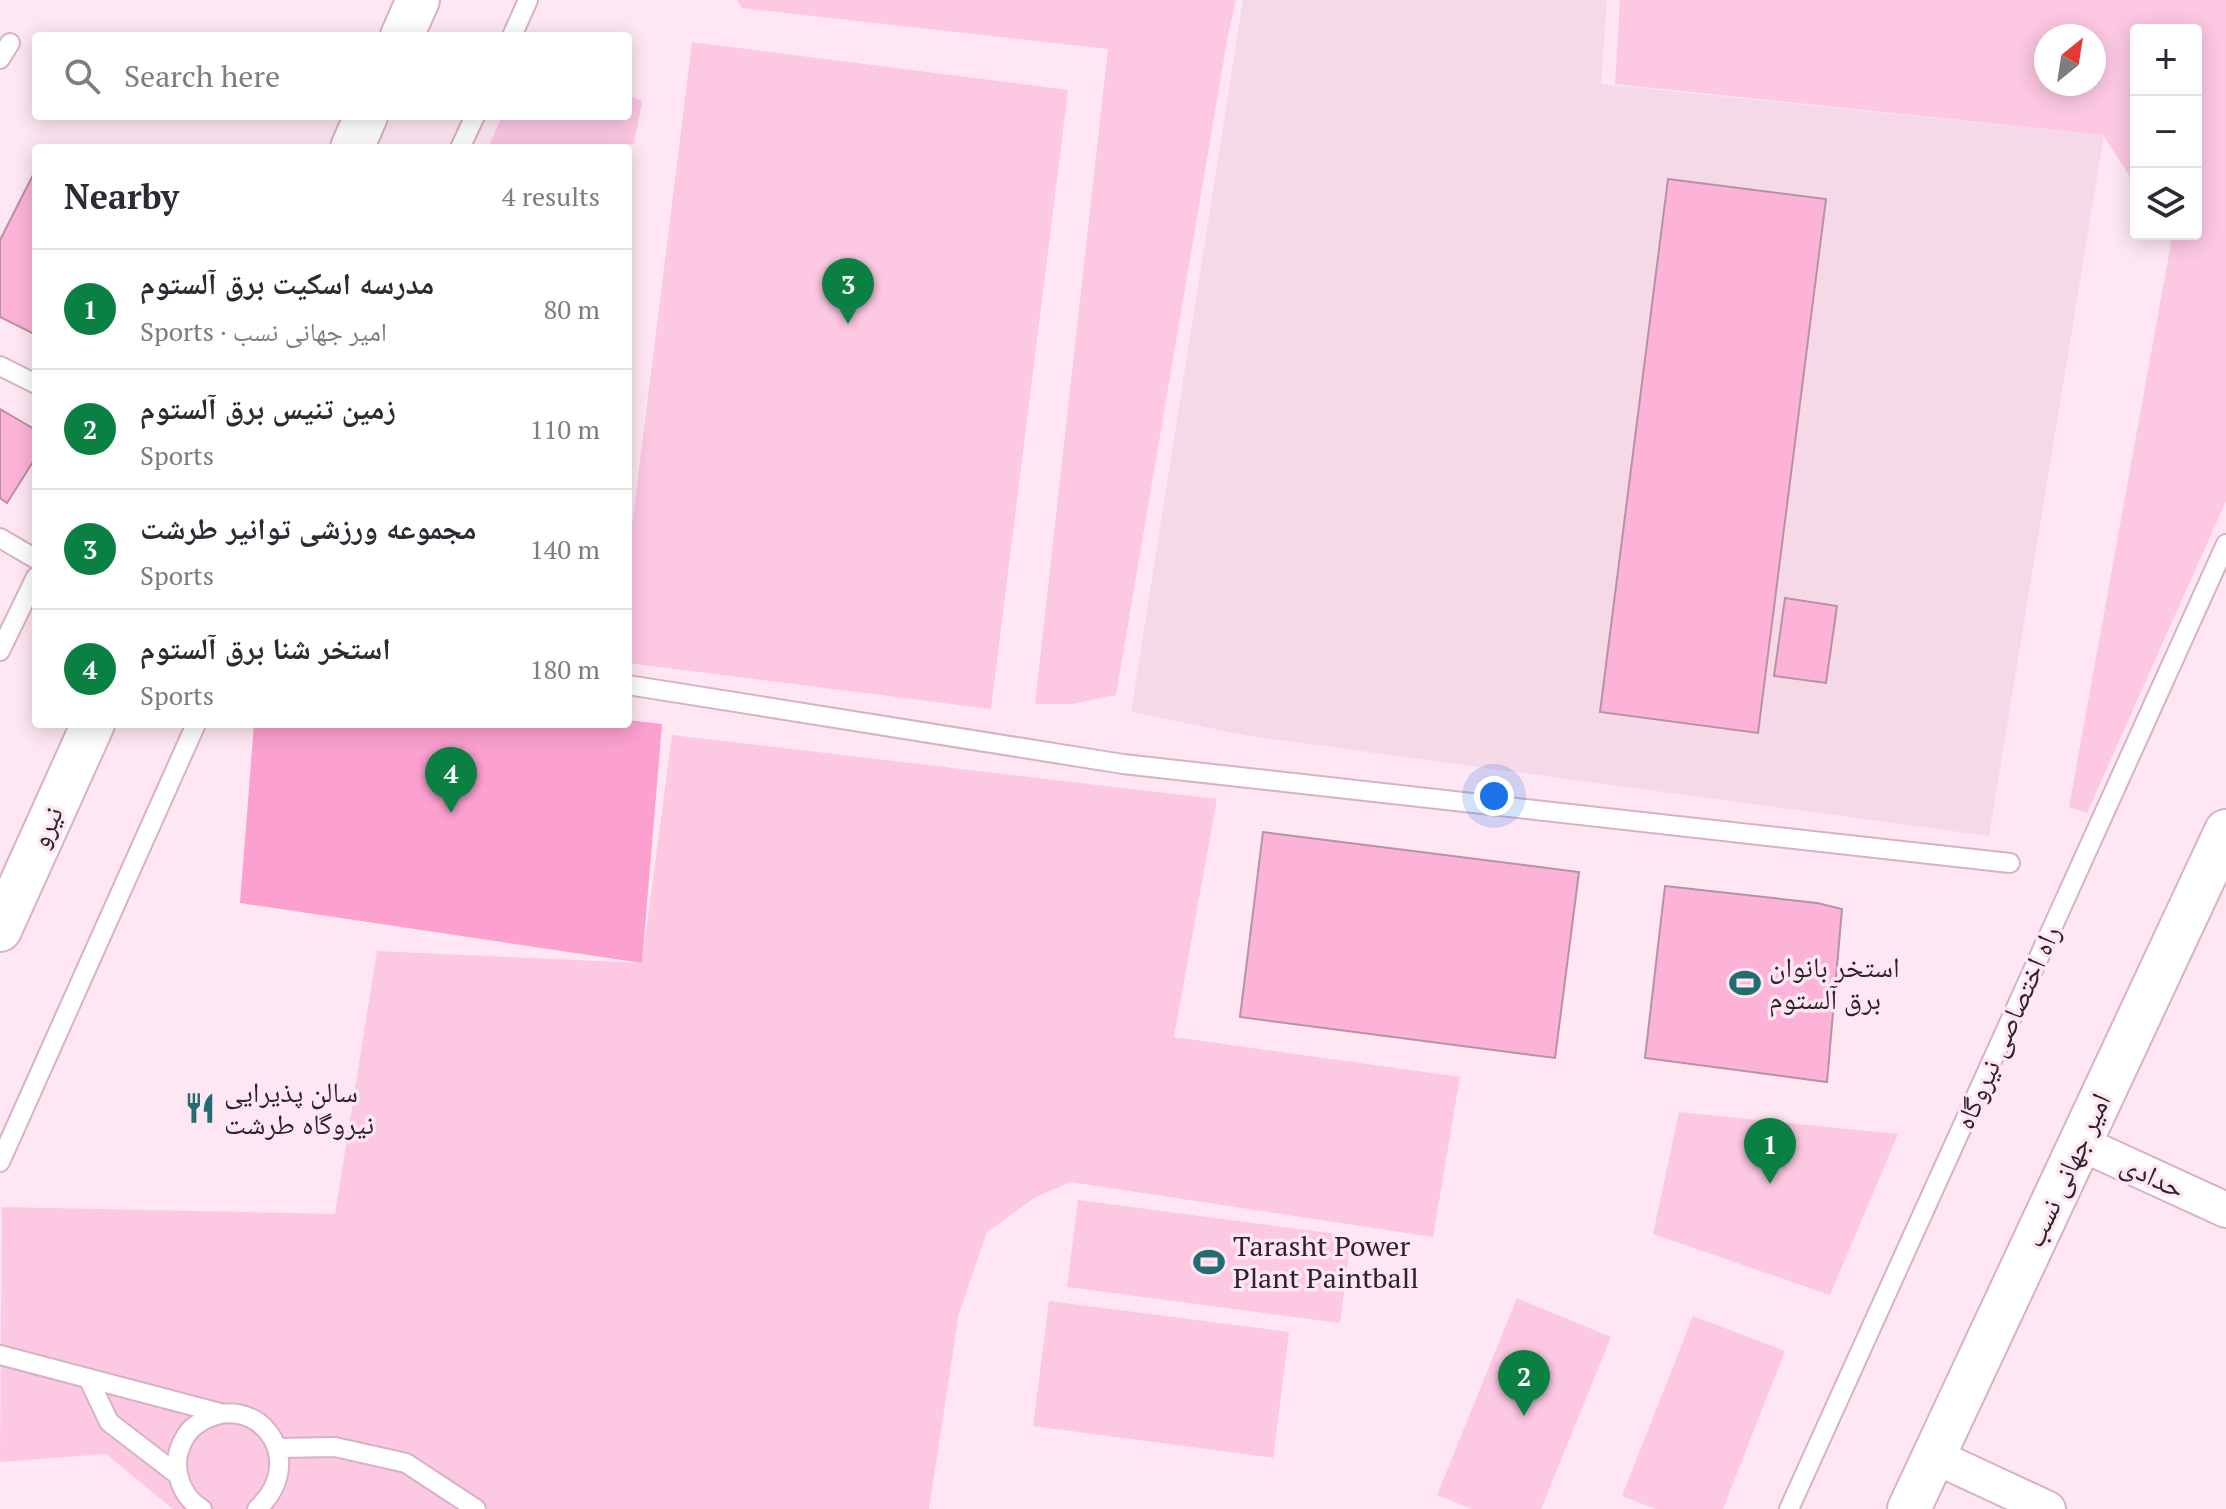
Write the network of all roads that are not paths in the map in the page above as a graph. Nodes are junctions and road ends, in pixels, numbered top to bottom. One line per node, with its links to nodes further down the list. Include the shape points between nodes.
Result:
1 (418, 0): 3 (street)
2 (528, 0): 4 (lane)
3 (404, 32)
4 (514, 32)
5 (364, 120): 7 (street)
6 (473, 120): 8 (lane)
7 (354, 144)
8 (462, 144)
9 (0, 366): 10 (lane)
10 (32, 382)
11 (0, 538): 13 (lane)
12 (2226, 544): 34 (lane, راه اختصاصی نیروگاه)
13 (32, 557)
14 (32, 585): 15 (lane)
15 (0, 651)
16 (632, 686): 20 (lane, via 1123,764)
17 (91, 728): 21 (street, نیرو)
18 (194, 728): 23 (lane)
19 (2226, 831): 22 (street, امیر جهانی نسب)
20 (2010, 863)
21 (1, 926)
22 (2080, 1143): 24 (street, حدادی); 29 (street, امیر جهانی نسب)
23 (0, 1162)
24 (2226, 1210)
25 (0, 1355): 26 (lane)
26 (88, 1378): 27 (lane); 30 (lane, via 109,1422)
27 (222, 1414): 28 (lane, via 256,1421); 30 (lane, via 206,1418 181,1442)
28 (278, 1448): 32 (lane, via 278,1483); 33 (lane, via 335,1447 406,1463)
29 (1934, 1456): 35 (street, امیر جهانی نسب); 36 (street)
30 (178, 1475): 31 (lane, via 183,1491)
31 (202, 1509)
32 (257, 1509)
33 (476, 1509)
34 (1789, 1509)
35 (1909, 1509)
36 (2048, 1509)

